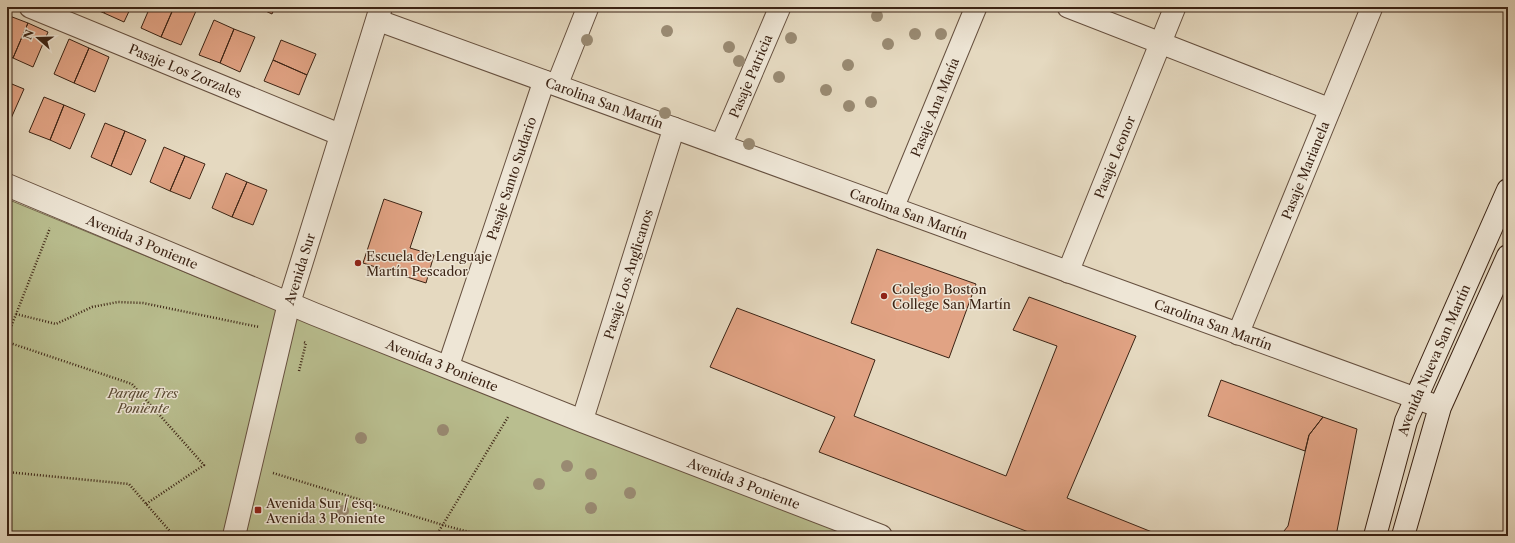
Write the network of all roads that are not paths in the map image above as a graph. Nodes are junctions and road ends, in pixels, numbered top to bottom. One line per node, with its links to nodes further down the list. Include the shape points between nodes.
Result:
1 (30, 7): 13 (street, Pasaje Los Zorzales)
2 (588, 7): 10 (street, Pasaje Santo Sudario)
3 (780, 7): 14 (street, Pasaje Patricia)
4 (976, 7): 17 (street, Pasaje Ana María)
5 (1068, 7): 9 (street)
6 (1175, 7): 9 (street, Pasaje Leonor)
7 (1372, 7): 11 (street, Pasaje Marianela)
8 (379, 13): 10 (street, Carolina San Martín); 13 (street, Avenida Sur)
9 (1160, 43): 11 (street); 19 (street, Pasaje Leonor)
10 (550, 83): 12 (street, Carolina San Martín); 22 (street, Pasaje Santo Sudario)
11 (1330, 109): 21 (street, Pasaje Marianela)
12 (674, 128): 14 (street, Carolina San Martín); 25 (street, Pasaje Los Anglicanos)
13 (341, 135): 20 (street, Avenida Sur)
14 (721, 145): 17 (street, Carolina San Martín)
15 (7, 185): 20 (street, Avenida 3 Poniente)
16 (1508, 190): 23 (street, Avenida Nueva San Martín)
17 (893, 208): 19 (street, Carolina San Martín)
18 (1508, 256): 24 (street, Avenida Nueva San Martín)
19 (1068, 272): 21 (street, Carolina San Martín)
20 (289, 303): 22 (street, Avenida 3 Poniente); 26 (street, Avenida Sur)
21 (1238, 334): 23 (street, Carolina San Martín)
22 (448, 367): 25 (street, Avenida 3 Poniente)
23 (1415, 398): 24 (street, Carolina San Martín); 28 (street, Avenida Nueva San Martín, via 1406,421)
24 (1440, 407): 29 (street, Avenida Nueva San Martín)
25 (582, 421): 27 (street, Avenida 3 Poniente)
26 (234, 536)
27 (881, 536)
28 (1375, 536)
29 (1403, 536)

